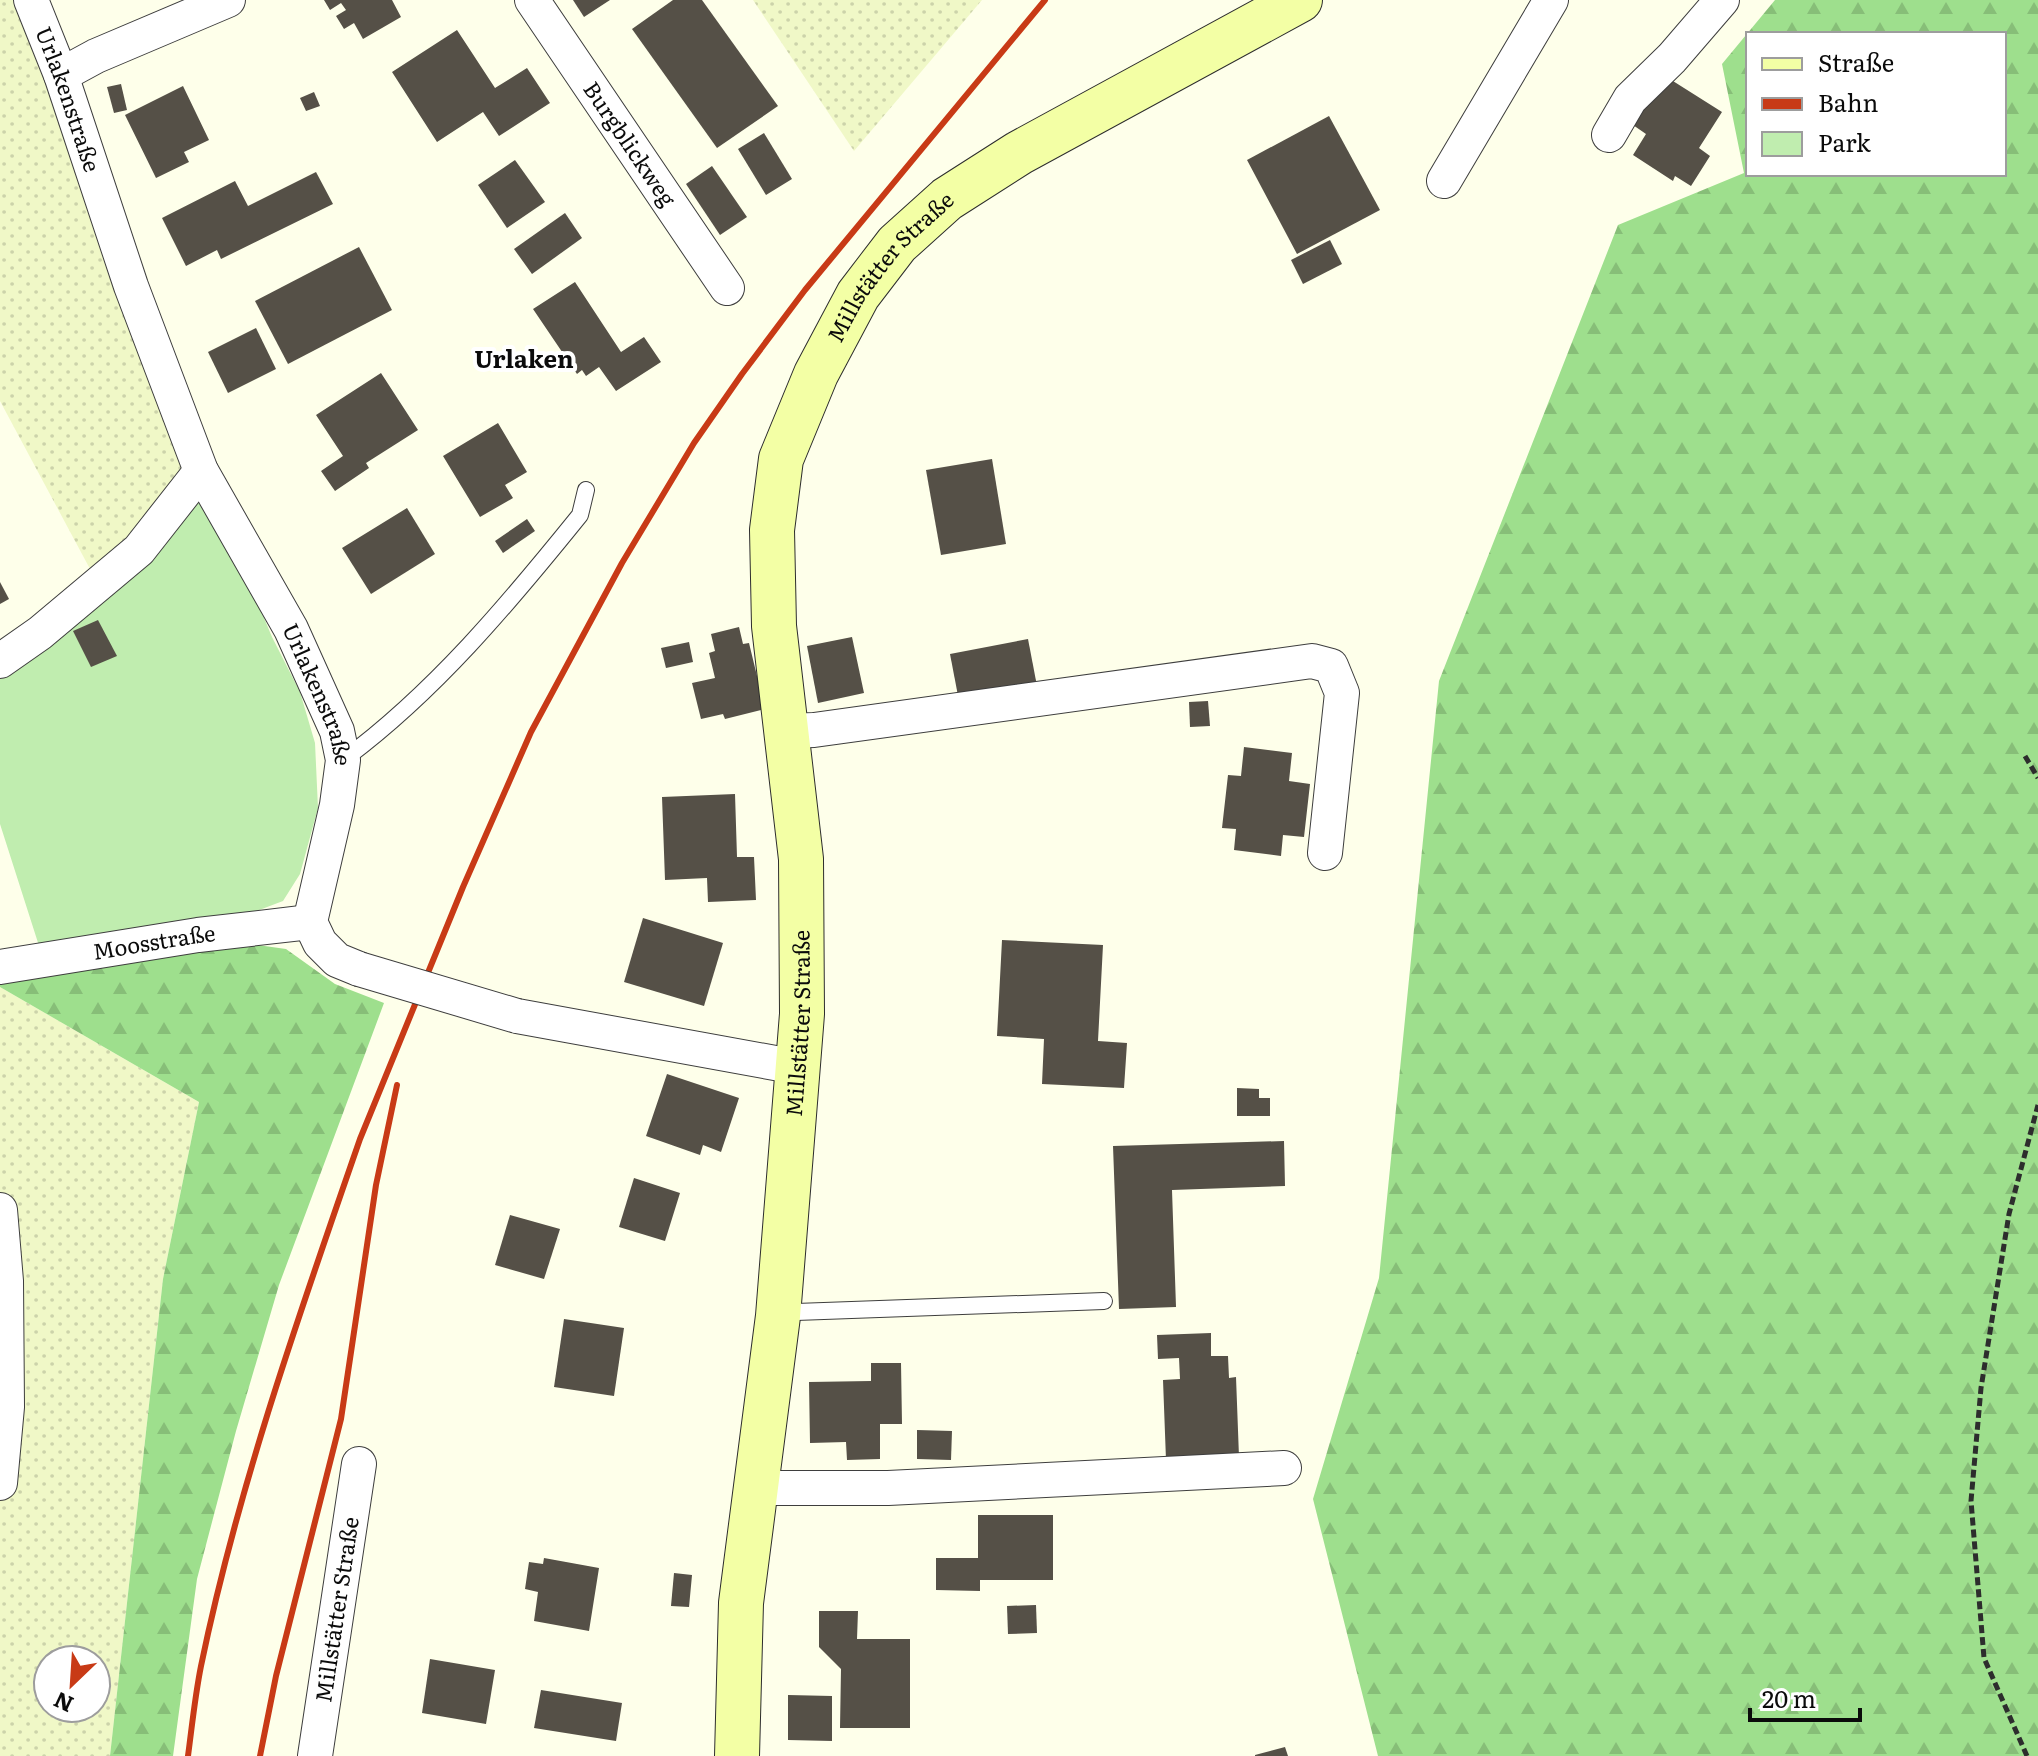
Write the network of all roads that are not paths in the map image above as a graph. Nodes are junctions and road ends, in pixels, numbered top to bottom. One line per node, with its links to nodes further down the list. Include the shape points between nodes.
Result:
1 (31, 0): 7 (street, Urlakenstraße)
2 (228, 0): 7 (street)
3 (532, 0): 10 (street, Burgblickweg)
4 (1300, 0): 14 (street, Millstätter Straße, via 1019,153 947,199 897,244 858,295 816,374 781,459 772,530 774,626)
5 (1551, 0): 9 (street)
6 (1722, 0): 8 (street, via 1630,99)
7 (61, 75): 11 (street, Urlakenstraße, via 131,286)
8 (1609, 135)
9 (1444, 181)
10 (727, 288)
11 (201, 471): 13 (street, via 139,550); 15 (street, Urlakenstraße, via 291,629 337,731)
12 (586, 490): 15 (lane, via 580,515 468,645 380,733)
13 (0, 661)
14 (787, 731): 16 (street, via 1312,661 1331,666 1342,693); 19 (street, Millstätter Straße, via 801,859)
15 (343, 760): 17 (street, Urlakenstraße)
16 (1325, 853)
17 (310, 922): 18 (street, Moosstraße); 19 (street, bridge, via 320,943 337,960 359,969 517,1016)
18 (0, 967)
19 (797, 1067): 22 (street, Millstätter Straße)
20 (0, 1210): 25 (street, via 7,1407)
21 (1104, 1301): 22 (lane)
22 (778, 1316): 26 (street, Millstätter Straße)
23 (359, 1464): 27 (street, Millstätter Straße)
24 (1284, 1468): 26 (street, via 888,1488)
25 (0, 1483)
26 (754, 1488): 28 (street, Millstätter Straße, via 741,1603)
27 (315, 1756)
28 (737, 1756)

